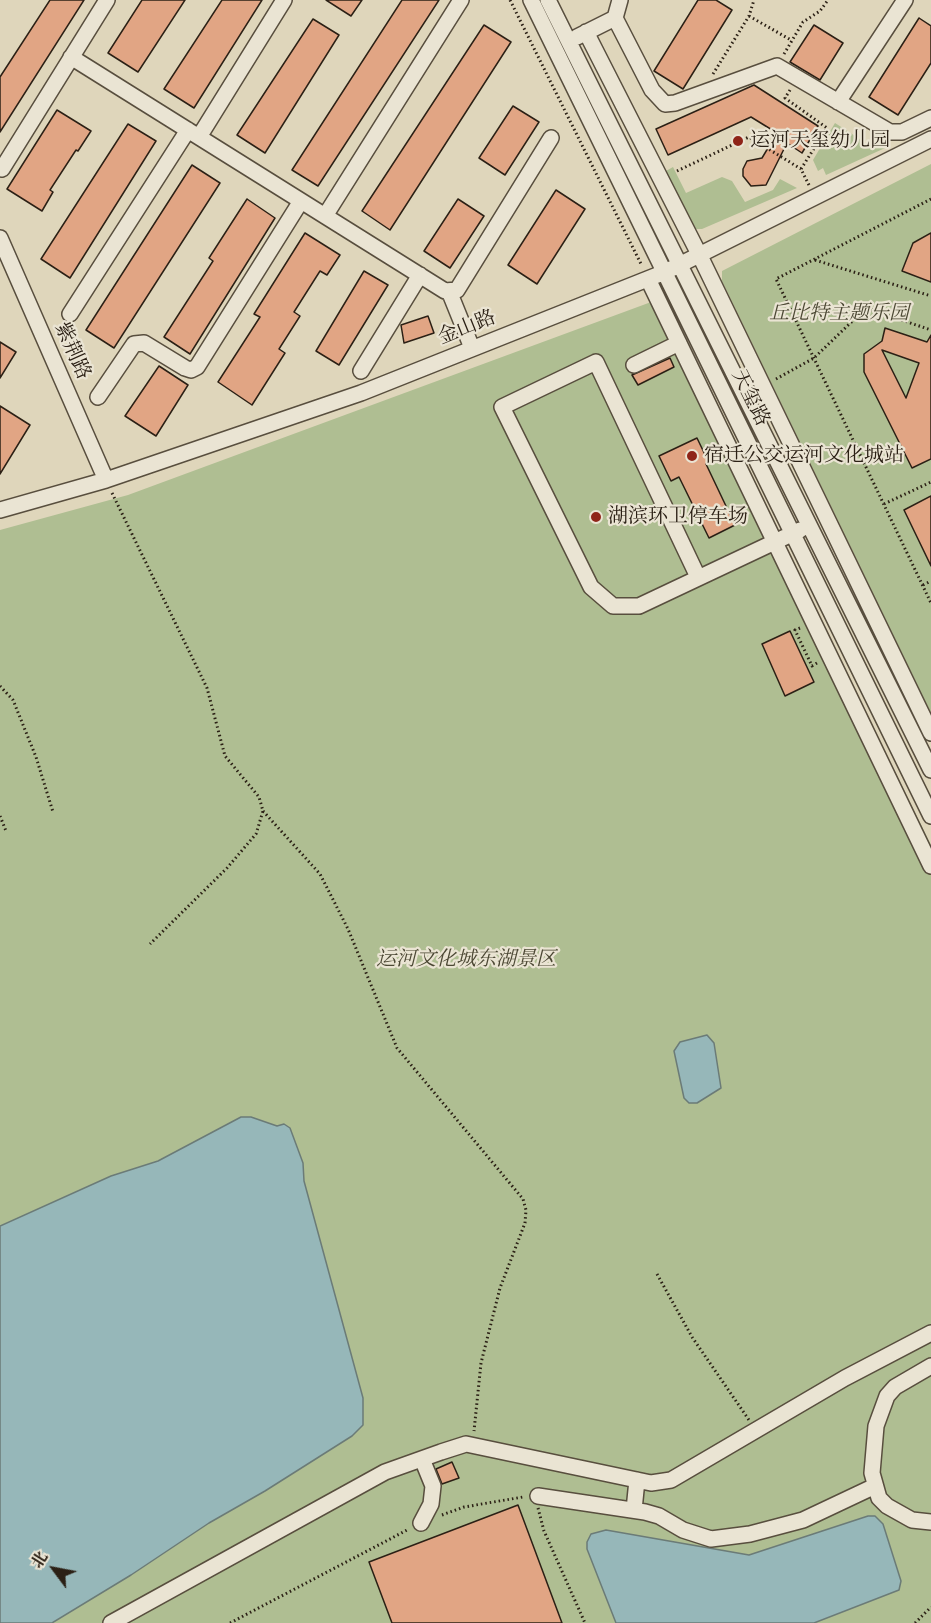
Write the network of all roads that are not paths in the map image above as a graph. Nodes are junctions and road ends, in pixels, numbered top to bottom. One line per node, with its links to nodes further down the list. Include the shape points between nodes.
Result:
1 (107, 0): 12 (street)
2 (284, 0): 15 (street)
3 (461, 0): 20 (street)
4 (532, 0): 11 (street, 天玺路)
5 (548, 0): 10 (street, 天玺路)
6 (620, 0): 8 (street)
7 (904, 0): 13 (street)
8 (615, 18): 9 (street); 13 (street, via 652,90 665,104 777,66)
9 (586, 32): 10 (street); 22 (street)
10 (569, 41): 11 (street); 23 (street, 天玺路)
11 (554, 48): 24 (street, 天玺路)
12 (71, 57): 15 (street); 18 (street)
13 (838, 102): 14 (street, via 872,123 898,133)
14 (931, 118)
15 (193, 133): 19 (street); 28 (street)
16 (551, 138): 27 (street, via 457,290)
17 (931, 139): 22 (street, 金山路)
18 (2, 169)
19 (301, 201): 20 (street); 33 (street, via 197,367 185,368 144,344 134,344)
20 (326, 216): 25 (street)
21 (0, 238): 37 (street, 紫荆路)
22 (700, 256): 23 (street, 金山路); 34 (street)
23 (681, 265): 24 (street, 金山路); 35 (street, 天玺路)
24 (665, 272): 26 (street, 金山路); 36 (street, 天玺路)
25 (420, 275): 27 (street); 32 (street)
26 (648, 279): 29 (street); 30 (street, 金山路)
27 (449, 291): 30 (street)
28 (70, 314)
29 (679, 343): 31 (street); 41 (street)
30 (472, 348): 37 (street, 金山路, via 361,393)
31 (634, 365)
32 (361, 371)
33 (98, 397)
34 (795, 455): 35 (street); 43 (street)
35 (780, 463): 36 (street); 39 (street, 天玺路)
36 (763, 472): 40 (street, 天玺路)
37 (106, 480): 38 (street, 金山路)
38 (0, 510)
39 (811, 525): 40 (street); 44 (street, 天玺路)
40 (793, 533): 41 (street); 46 (street, 天玺路)
41 (773, 543): 42 (street); 47 (street)
42 (698, 577): 42 (street, via 639,606 613,606 598,596 502,407 596,362)
43 (924, 717): 44 (street); 45 (street)
44 (909, 725): 46 (street); 48 (street, 天玺路)
45 (931, 733)
46 (891, 734): 47 (street); 49 (street, 天玺路)
47 (872, 744): 50 (street)
48 (931, 770)
49 (931, 816)
50 (931, 866)
51 (931, 1333): 54 (street, via 671,1479 651,1483)
52 (931, 1366): 55 (street, via 895,1387 882,1405 874,1441)
53 (422, 1459): 54 (street, via 466,1444); 59 (street, via 433,1486 431,1504); 60 (street, via 385,1472)
54 (637, 1480): 57 (street)
55 (875, 1486): 57 (street, via 803,1520 727,1538 696,1535 659,1516); 58 (street, via 879,1498 897,1513)
56 (538, 1496): 57 (street)
57 (634, 1510)
58 (931, 1522)
59 (421, 1523)
60 (111, 1623)

